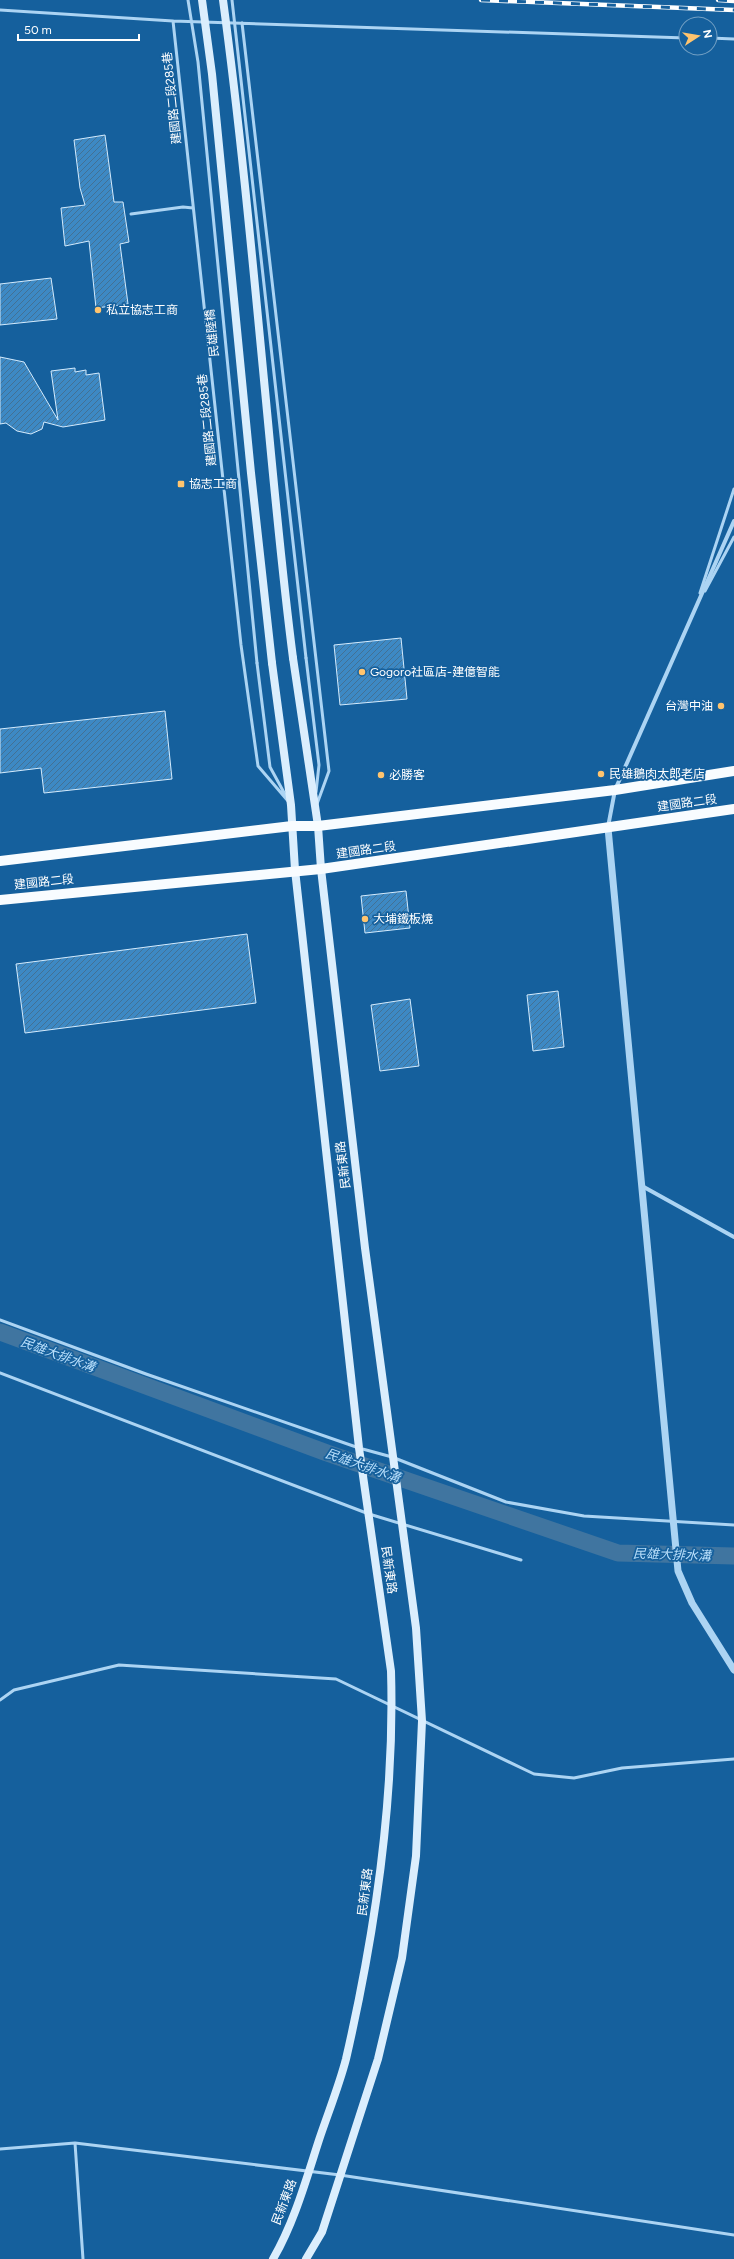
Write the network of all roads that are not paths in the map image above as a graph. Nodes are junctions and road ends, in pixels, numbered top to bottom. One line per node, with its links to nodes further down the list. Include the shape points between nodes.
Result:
1 (188, 0): 19 (lane, 民雄陸橋, bridge, via 198,62 257,663 270,767)
2 (202, 0): 19 (main road, 民新東路, bridge, via 212,74 272,663)
3 (223, 0): 21 (main road, 民新東路, bridge, via 264,380 281,569)
4 (232, 0): 21 (lane, bridge, via 319,765)
5 (0, 10): 6 (lane)
6 (173, 21): 7 (lane); 11 (lane, 建國路二段285巷)
7 (242, 23): 8 (lane); 21 (lane, via 329,771)
8 (678, 38)
9 (718, 38): 10 (lane)
10 (734, 39)
11 (193, 208): 12 (lane); 19 (lane, 建國路二段285巷, via 241,645 258,766)
12 (130, 214)
13 (734, 489): 16 (lane)
14 (734, 521): 16 (street)
15 (734, 537): 16 (lane)
16 (695, 610): 18 (street)
17 (734, 771): 18 (main road, 建國路二段)
18 (615, 790): 23 (main road, 建國路二段); 24 (street)
19 (291, 805): 22 (main road, 民新東路)
20 (734, 809): 24 (main road, 建國路二段)
21 (315, 810): 23 (main road, 民新東路)
22 (292, 826): 23 (main road, 建國路二段); 25 (main road, 建國路二段); 27 (main road, 民新東路)
23 (318, 826): 26 (main road, 民新東路)
24 (608, 828): 26 (main road, 建國路二段); 29 (street)
25 (0, 861)
26 (321, 869): 27 (main road, 建國路二段); 34 (main road, 民新東路)
27 (294, 870): 28 (main road, 建國路二段); 33 (main road, 民新東路)
28 (0, 900)
29 (642, 1186): 30 (street); 36 (street)
30 (734, 1237)
31 (0, 1320): 33 (lane)
32 (0, 1373): 35 (lane)
33 (359, 1448): 34 (lane); 35 (main road, 民新東路)
34 (392, 1456): 36 (lane, via 506,1502 584,1516); 37 (main road, 民新東路)
35 (369, 1514): 37 (lane); 42 (main road, 民新東路, via 391,1671)
36 (673, 1521): 38 (lane); 40 (street, via 678,1571 692,1603)
37 (402, 1525): 39 (lane); 43 (main road, 民新東路, via 416,1628)
38 (734, 1525)
39 (521, 1560)
40 (734, 1670)
41 (0, 1700): 42 (lane, via 14,1690 119,1665 336,1679)
42 (392, 1705): 43 (lane); 47 (main road, 民新東路, via 386,1816 375,1914 346,2061)
43 (422, 1722): 44 (lane, via 534,1774 574,1778 622,1768); 48 (main road, 民新東路, via 416,1856 402,1958 378,2060)
44 (734, 1759)
45 (75, 2143): 46 (lane); 47 (lane); 50 (lane)
46 (0, 2149)
47 (309, 2172): 48 (lane); 51 (main road, 民新東路)
48 (340, 2175): 49 (lane); 52 (main road, 民新東路, via 322,2232)
49 (734, 2235)
50 (83, 2259)
51 (273, 2259)
52 (306, 2259)

